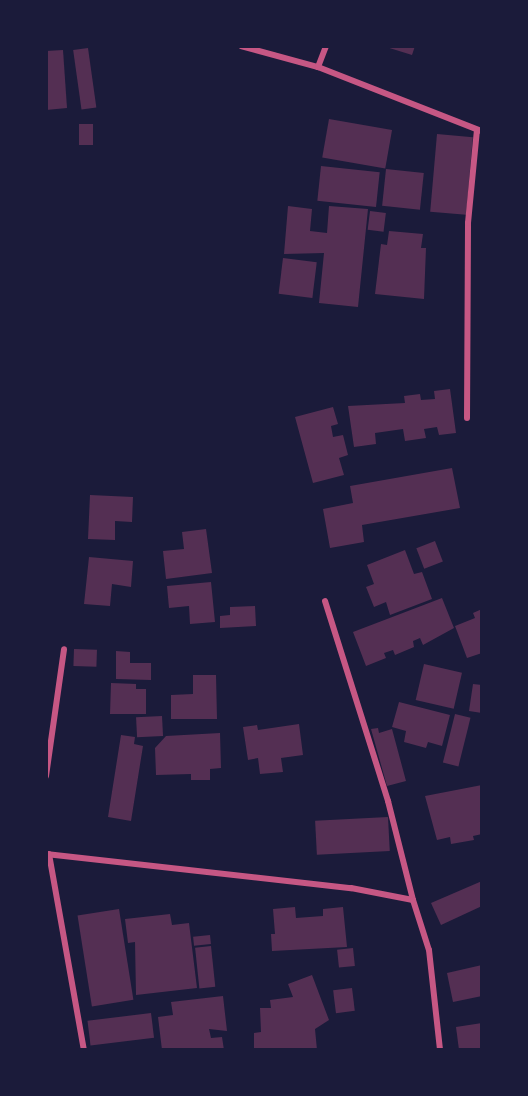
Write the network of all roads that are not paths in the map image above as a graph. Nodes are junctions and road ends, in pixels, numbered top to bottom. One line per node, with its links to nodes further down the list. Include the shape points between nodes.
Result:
1 (241, 46): 3 (street)
2 (326, 46): 3 (street)
3 (318, 67): 4 (street)
4 (479, 131): 5 (street, via 468,224)
5 (466, 418)
6 (325, 600): 10 (street, via 388,801)
7 (64, 649): 8 (street)
8 (46, 776)
9 (48, 854): 10 (street, via 351,888); 11 (street)
10 (413, 900): 12 (street, via 429,950)
11 (84, 1050)
12 (440, 1050)

